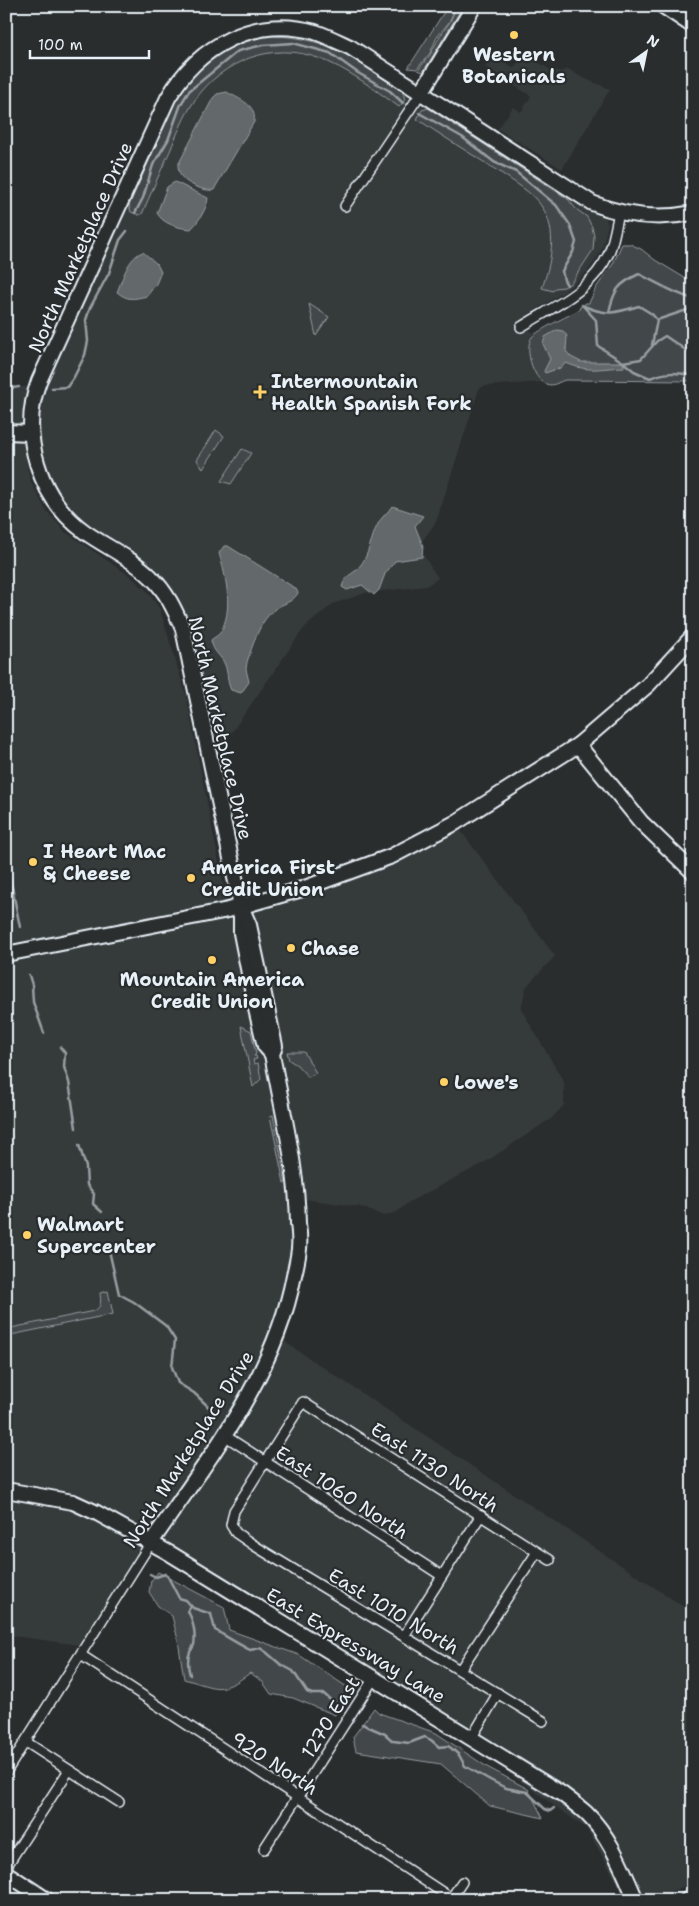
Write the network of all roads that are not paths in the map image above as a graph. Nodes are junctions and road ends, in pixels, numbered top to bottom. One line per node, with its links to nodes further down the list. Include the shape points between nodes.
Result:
1 (474, 6): 4 (street)
2 (663, 6): 3 (street)
3 (693, 26)
4 (421, 94): 5 (street); 6 (street, North Marketplace Drive, via 583,198); 10 (street, North Marketplace Drive, via 328,36 282,28 249,33 216,46 190,67 174,87 158,118 39,381 33,402)
5 (345, 206)
6 (620, 212): 7 (street, North Marketplace Drive, via 652,216); 8 (street, via 608,254 583,289)
7 (693, 213)
8 (522, 327)
9 (6, 432): 10 (street)
10 (32, 433): 14 (street, North Marketplace Drive, via 39,469 62,510 86,532 151,576 162,588 183,629)
11 (693, 636): 12 (street, via 648,685)
12 (578, 745): 13 (street, via 641,822); 14 (street, via 454,824 392,856 302,889)
13 (693, 872)
14 (241, 906): 15 (street); 16 (street, North Marketplace Drive, via 250,925 275,1046); 16 (street, North Marketplace Drive, via 240,928 256,1009 264,1046)
15 (6, 954)
16 (272, 1054): 17 (street, North Marketplace Drive, via 293,1160 299,1249 290,1298 273,1348)
17 (224, 1435): 18 (street, East 1060 North); 21 (street, North Marketplace Drive)
18 (265, 1462): 20 (street, East 1130 North, via 303,1402); 24 (street, East 1060 North); 25 (street, East 1010 North, via 234,1511 231,1525 236,1533)
19 (6, 1490): 21 (street, East Expressway Lane, via 73,1502)
20 (481, 1515): 22 (street, East 1130 North); 24 (street)
21 (150, 1544): 26 (street, North Marketplace Drive); 28 (street, East Expressway Lane)
22 (537, 1552): 23 (street, East 1130 North); 27 (street)
23 (550, 1560)
24 (442, 1576): 25 (street)
25 (404, 1636): 27 (street, East 1010 North)
26 (81, 1655): 32 (street, North Marketplace Drive); 35 (street, 920 North)
27 (460, 1670): 29 (street, East 1010 North)
28 (374, 1678): 31 (street, East Expressway Lane); 35 (street, 1270 East)
29 (498, 1693): 30 (street, East 1010 North); 31 (street)
30 (543, 1721)
31 (472, 1737): 44 (street, East Expressway Lane, via 562,1794 586,1814 607,1842)
32 (26, 1742): 33 (street); 34 (street, North Marketplace Drive)
33 (69, 1770): 36 (street); 38 (street)
34 (6, 1772)
35 (298, 1797): 37 (street, 1270 East); 42 (street, 920 North)
36 (119, 1802)
37 (264, 1849)
38 (6, 1867)
39 (6, 1873): 43 (street)
40 (462, 1882): 42 (street)
41 (693, 1897): 45 (street)
42 (450, 1899)
43 (46, 1900)
44 (636, 1900)
45 (687, 1900)

